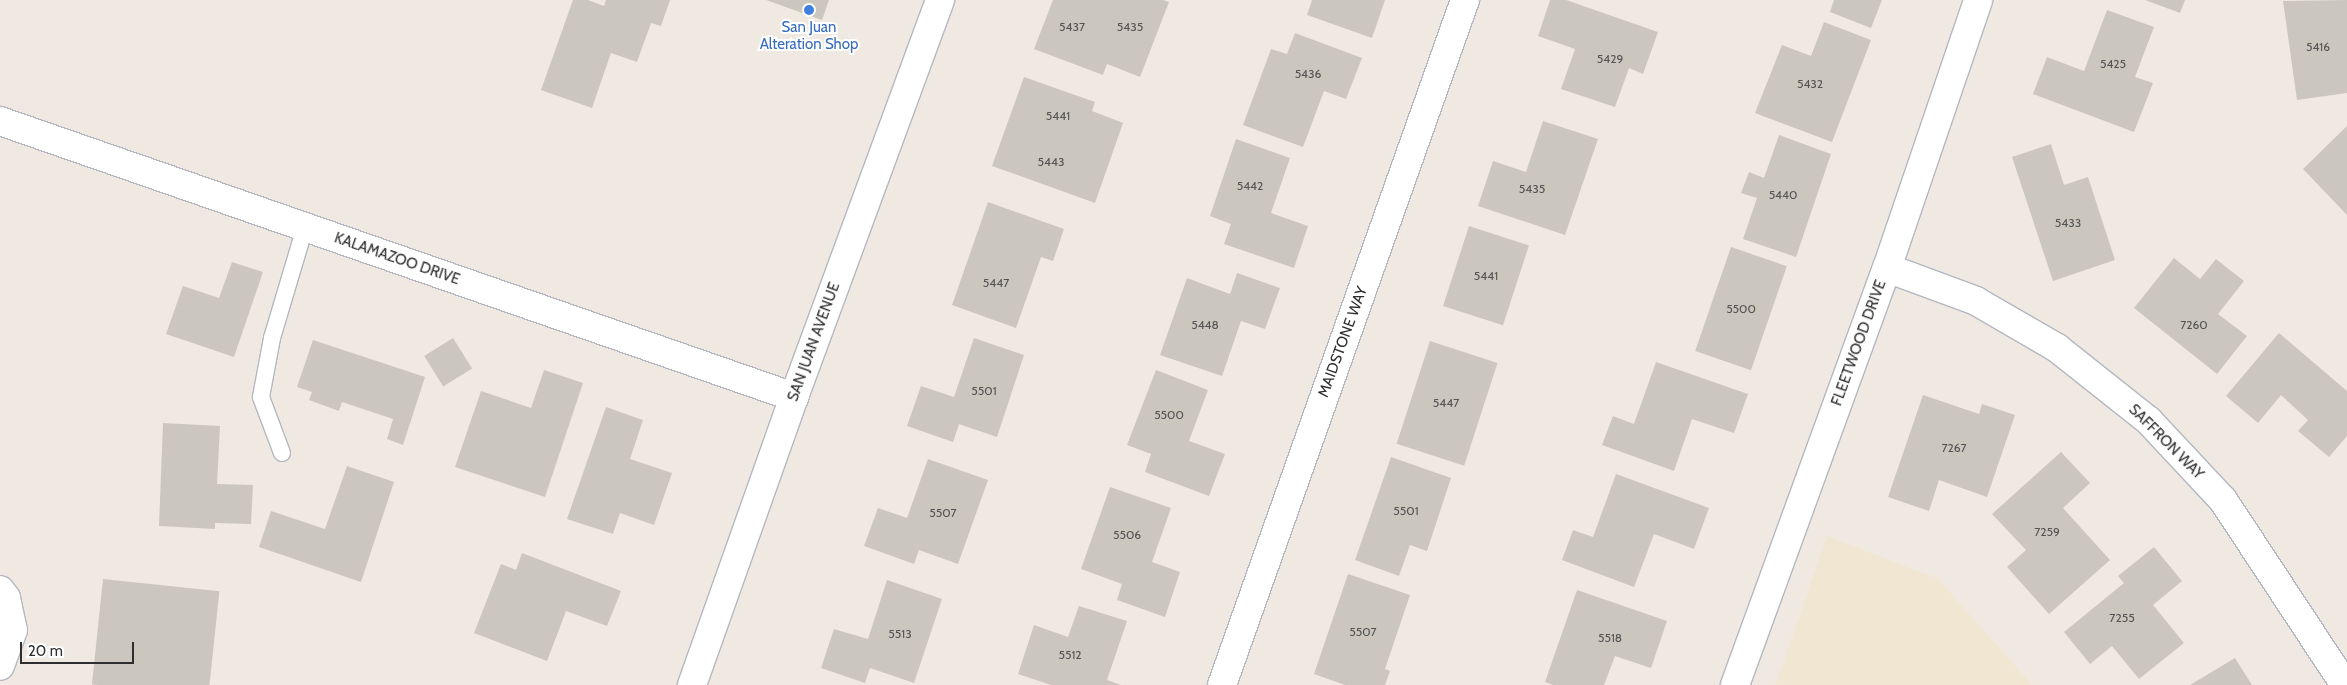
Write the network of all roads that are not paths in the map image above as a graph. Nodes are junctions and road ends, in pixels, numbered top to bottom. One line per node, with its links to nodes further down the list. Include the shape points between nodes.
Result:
1 (940, 0): 7 (street, SAN JUAN AVENUE)
2 (1465, 0): 12 (street, MAIDSTONE WAY)
3 (1978, 0): 6 (street, FLEETWOOD DRIVE)
4 (0, 121): 5 (street, KALAMAZOO DRIVE)
5 (305, 227): 7 (street, KALAMAZOO DRIVE); 8 (lane, via 272,338 261,397)
6 (1886, 268): 13 (street, FLEETWOOD DRIVE); 14 (street, SAFFRON WAY, via 1976,301 2057,348 2149,421 2223,500)
7 (794, 397): 11 (street, SAN JUAN AVENUE)
8 (282, 453)
9 (0, 590): 10 (street, via 6,598 13,630)
10 (0, 666)
11 (692, 685)
12 (1222, 685)
13 (1735, 685)
14 (2345, 685)

